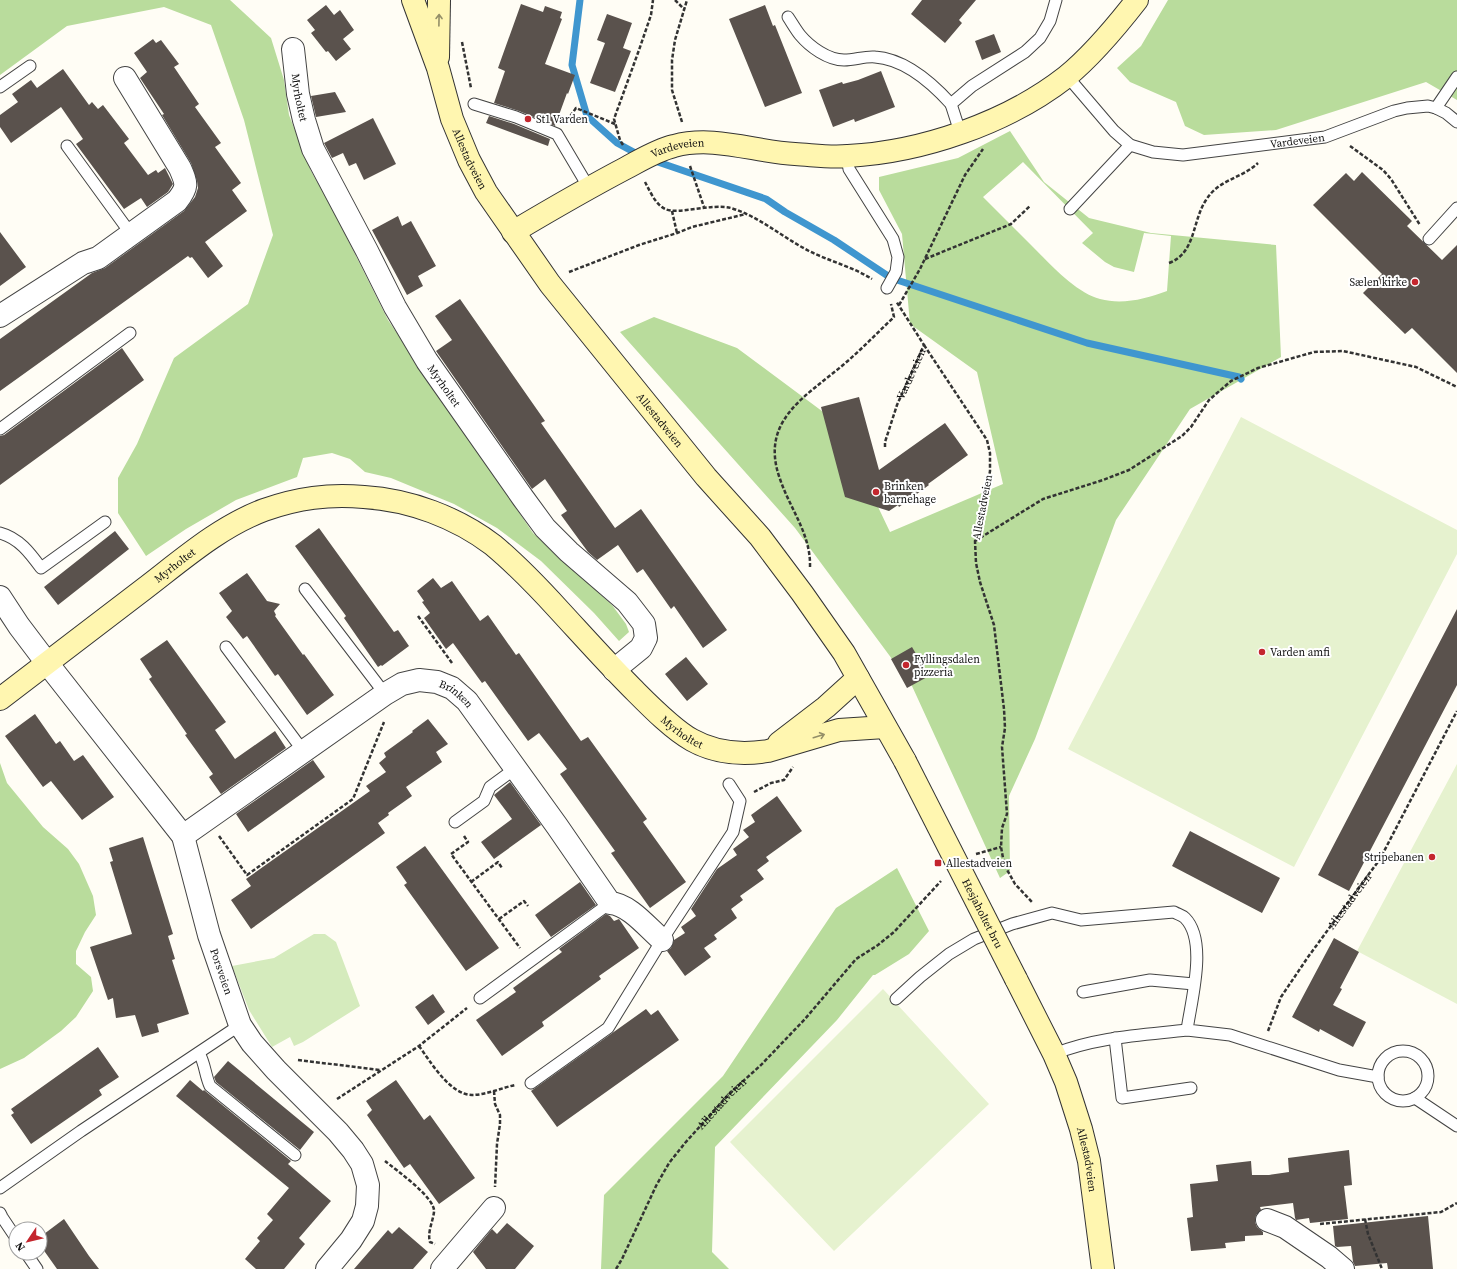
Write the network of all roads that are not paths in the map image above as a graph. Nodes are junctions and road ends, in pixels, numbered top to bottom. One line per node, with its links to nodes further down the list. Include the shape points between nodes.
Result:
1 (413, 0): 8 (main road, Allestadveien)
2 (439, 0): 8 (main road, Allestadveien, one-way to 2)
3 (1056, 0): 14 (lane, via 1050,21 1040,38 1025,52 972,86)
4 (1137, 0): 9 (main road, Vardeveien, via 1115,29)
5 (788, 17): 14 (lane, via 800,35 818,50 833,58 844,60 874,57 890,60 913,71 936,88)
6 (293, 49): 37 (street, Myrholtet, via 298,94 313,149 395,308 427,361 545,528 627,602 644,624 646,638 641,648)
7 (30, 66): 12 (lane)
8 (438, 68): 24 (main road, Allestadveien, via 452,119 469,160 486,192)
9 (1067, 76): 17 (main road, Vardeveien, via 1045,92 1008,112); 18 (lane, Vardeveien, via 1114,131)
10 (1457, 77): 15 (lane)
11 (125, 78): 25 (street, via 186,182 185,191 177,201)
12 (0, 87)
13 (474, 104): 21 (lane, via 516,117 557,134)
14 (951, 104): 17 (lane)
15 (1436, 108): 16 (lane, Vardeveien); 18 (lane, Vardeveien, via 1428,106 1394,111 1325,137 1183,155 1153,152)
16 (1457, 122)
17 (960, 132): 20 (main road, Vardeveien, via 896,150)
18 (1130, 145): 23 (lane)
19 (67, 146): 25 (lane)
20 (847, 157): 21 (main road, Vardeveien, via 791,154 716,143 689,153 673,146); 27 (lane, via 849,169 894,239 898,257 896,272)
21 (589, 188): 24 (main road, Vardeveien)
22 (1457, 208): 26 (lane)
23 (1070, 209)
24 (513, 232): 38 (main road, Allestadveien, via 555,290 706,477 760,537 844,653)
25 (131, 234): 28 (street, via 98,258 83,263)
26 (1428, 239)
27 (887, 288)
28 (0, 315)
29 (130, 333): 30 (lane)
30 (0, 429)
31 (105, 522): 32 (lane, via 41,568 25,547 6,534)
32 (0, 533)
33 (305, 590): 39 (lane)
34 (0, 597): 36 (street)
35 (226, 647): 43 (lane)
36 (47, 663): 37 (main road, Myrholtet, via 223,530 262,511 294,500 338,495 380,498 420,507 464,527 492,545 525,573); 40 (main road, Myrholtet); 48 (street, Porsveien)
37 (614, 670): 42 (main road, Myrholtet, via 690,739 711,748 733,753)
38 (858, 678): 41 (main road, Allestadveien); 42 (main road, via 826,707)
39 (385, 694): 43 (street, Brinken); 45 (street, Brinken, via 402,684 419,680 437,682 452,688 467,701)
40 (0, 699)
41 (885, 726): 42 (main road, Myrholtet, one-way to 41, via 839,730); 44 (main road, Allestadveien)
42 (768, 751)
43 (304, 752): 48 (street, Brinken)
44 (905, 761): 51 (main road, Hesjaholtet bru, bridge)
45 (516, 768): 47 (lane, via 490,787 484,801); 49 (street, Brinken)
46 (729, 784): 50 (lane, via 740,800 733,832)
47 (455, 822)
48 (183, 836): 56 (street, Porsveien, via 210,935)
49 (610, 903): 50 (street, via 618,903 627,909); 54 (lane)
50 (662, 940): 62 (lane, via 608,1028)
51 (1016, 979): 60 (main road, Allestadveien)
52 (1194, 984): 53 (lane, via 1150,980); 55 (lane, via 1198,960 1196,939 1184,917 1174,912 1081,920 1052,912 974,938 949,954); 57 (lane)
53 (1082, 992)
54 (480, 998)
55 (896, 999)
56 (240, 1025): 59 (lane); 72 (street, Porsveien, via 252,1043 353,1150 362,1164 368,1185 363,1221)
57 (1187, 1030): 58 (lane); 61 (lane, via 1230,1035 1339,1070)
58 (1115, 1038): 60 (lane); 63 (lane, via 1122,1098)
59 (199, 1053): 66 (lane, via 210,1086); 67 (lane)
60 (1054, 1054): 74 (main road, Allestadveien, via 1074,1105 1089,1161)
61 (1378, 1077): 64 (lane, via 1384,1093 1391,1098 1407,1101); 64 (lane, via 1382,1062 1392,1054 1403,1050 1412,1052 1425,1062 1428,1070 1426,1086)
62 (531, 1083)
63 (1191, 1088)
64 (1415, 1098): 65 (lane)
65 (1457, 1126)
66 (295, 1155)
67 (0, 1188)
68 (494, 1208): 73 (street)
69 (0, 1213): 71 (lane)
70 (1276, 1224): 75 (street, via 1329,1257)
71 (8, 1226)
72 (327, 1269)
73 (442, 1269)
74 (1103, 1269)
75 (1343, 1269)

